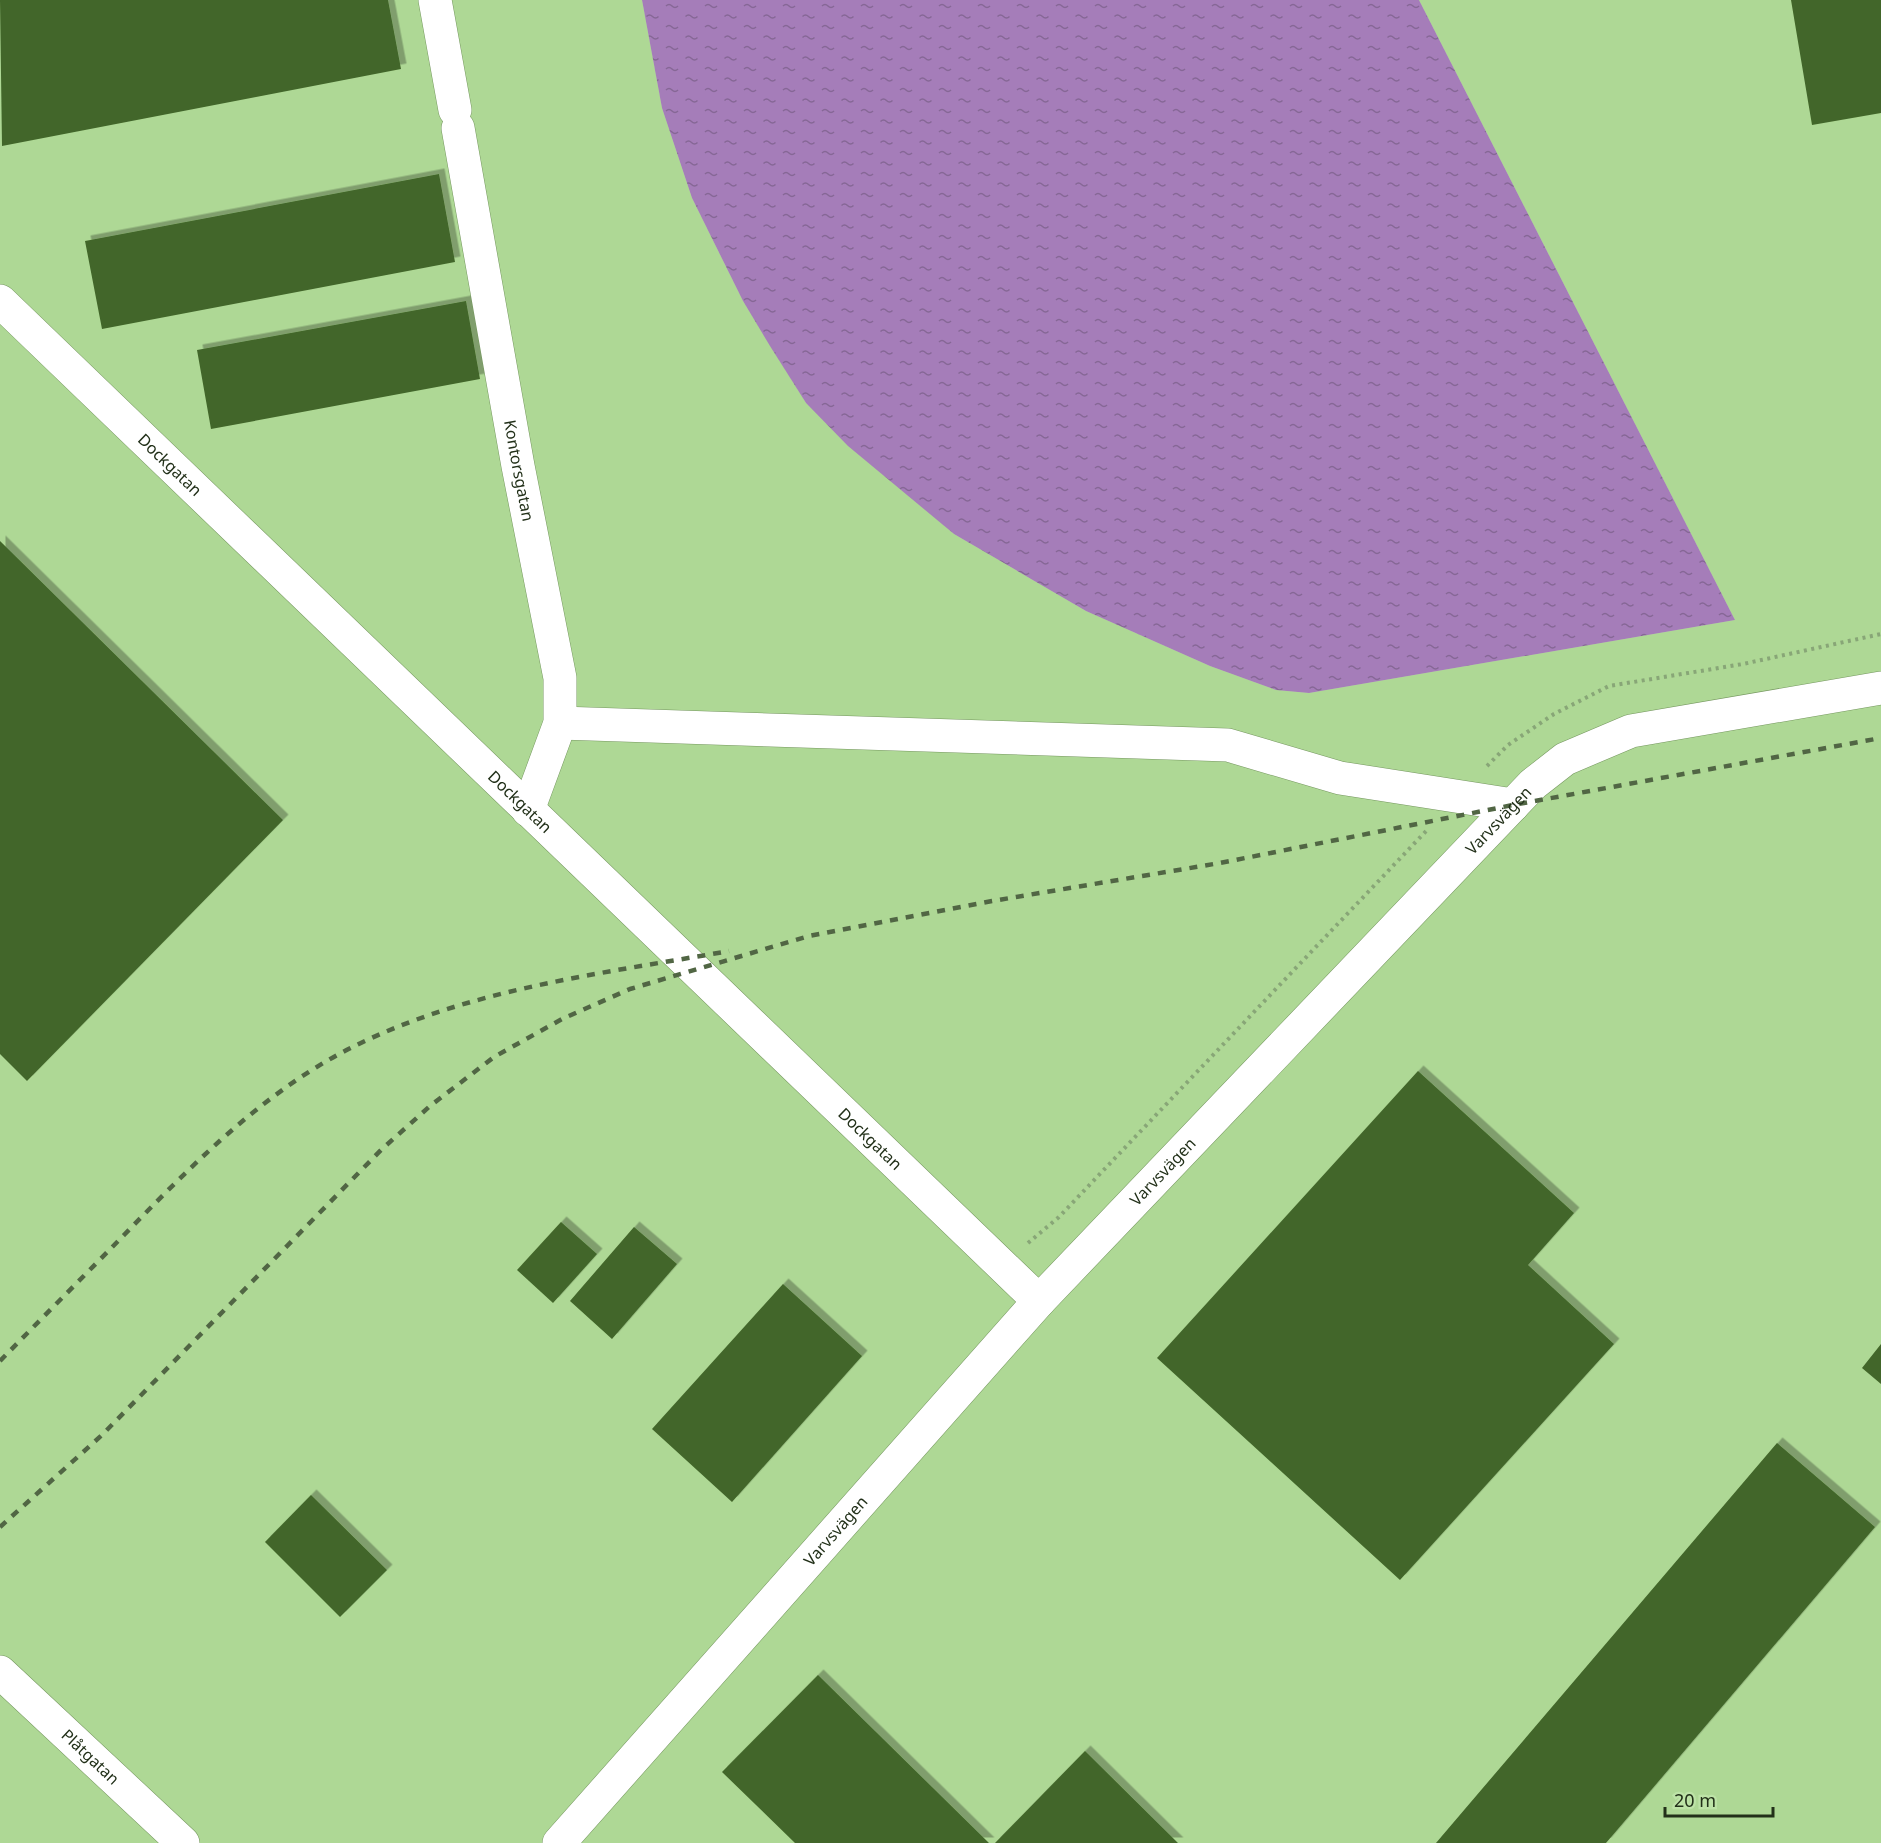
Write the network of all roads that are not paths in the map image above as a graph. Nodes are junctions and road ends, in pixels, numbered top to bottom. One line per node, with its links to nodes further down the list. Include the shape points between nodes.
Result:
1 (435, 0): 4 (street, Kontorsgatan, via 560,678)
2 (0, 301): 6 (street, Dockgatan)
3 (1881, 688): 5 (street, Varvsvägen, via 1631,731 1565,759)
4 (560, 723): 5 (street, via 1228,745 1340,778); 6 (street, Kontorsgatan)
5 (1513, 805): 7 (street, Varvsvägen)
6 (528, 810): 7 (street, Dockgatan)
7 (1040, 1301): 10 (street, Varvsvägen)
8 (0, 1672): 9 (street, Plåtgatan)
9 (183, 1843)
10 (559, 1843)

